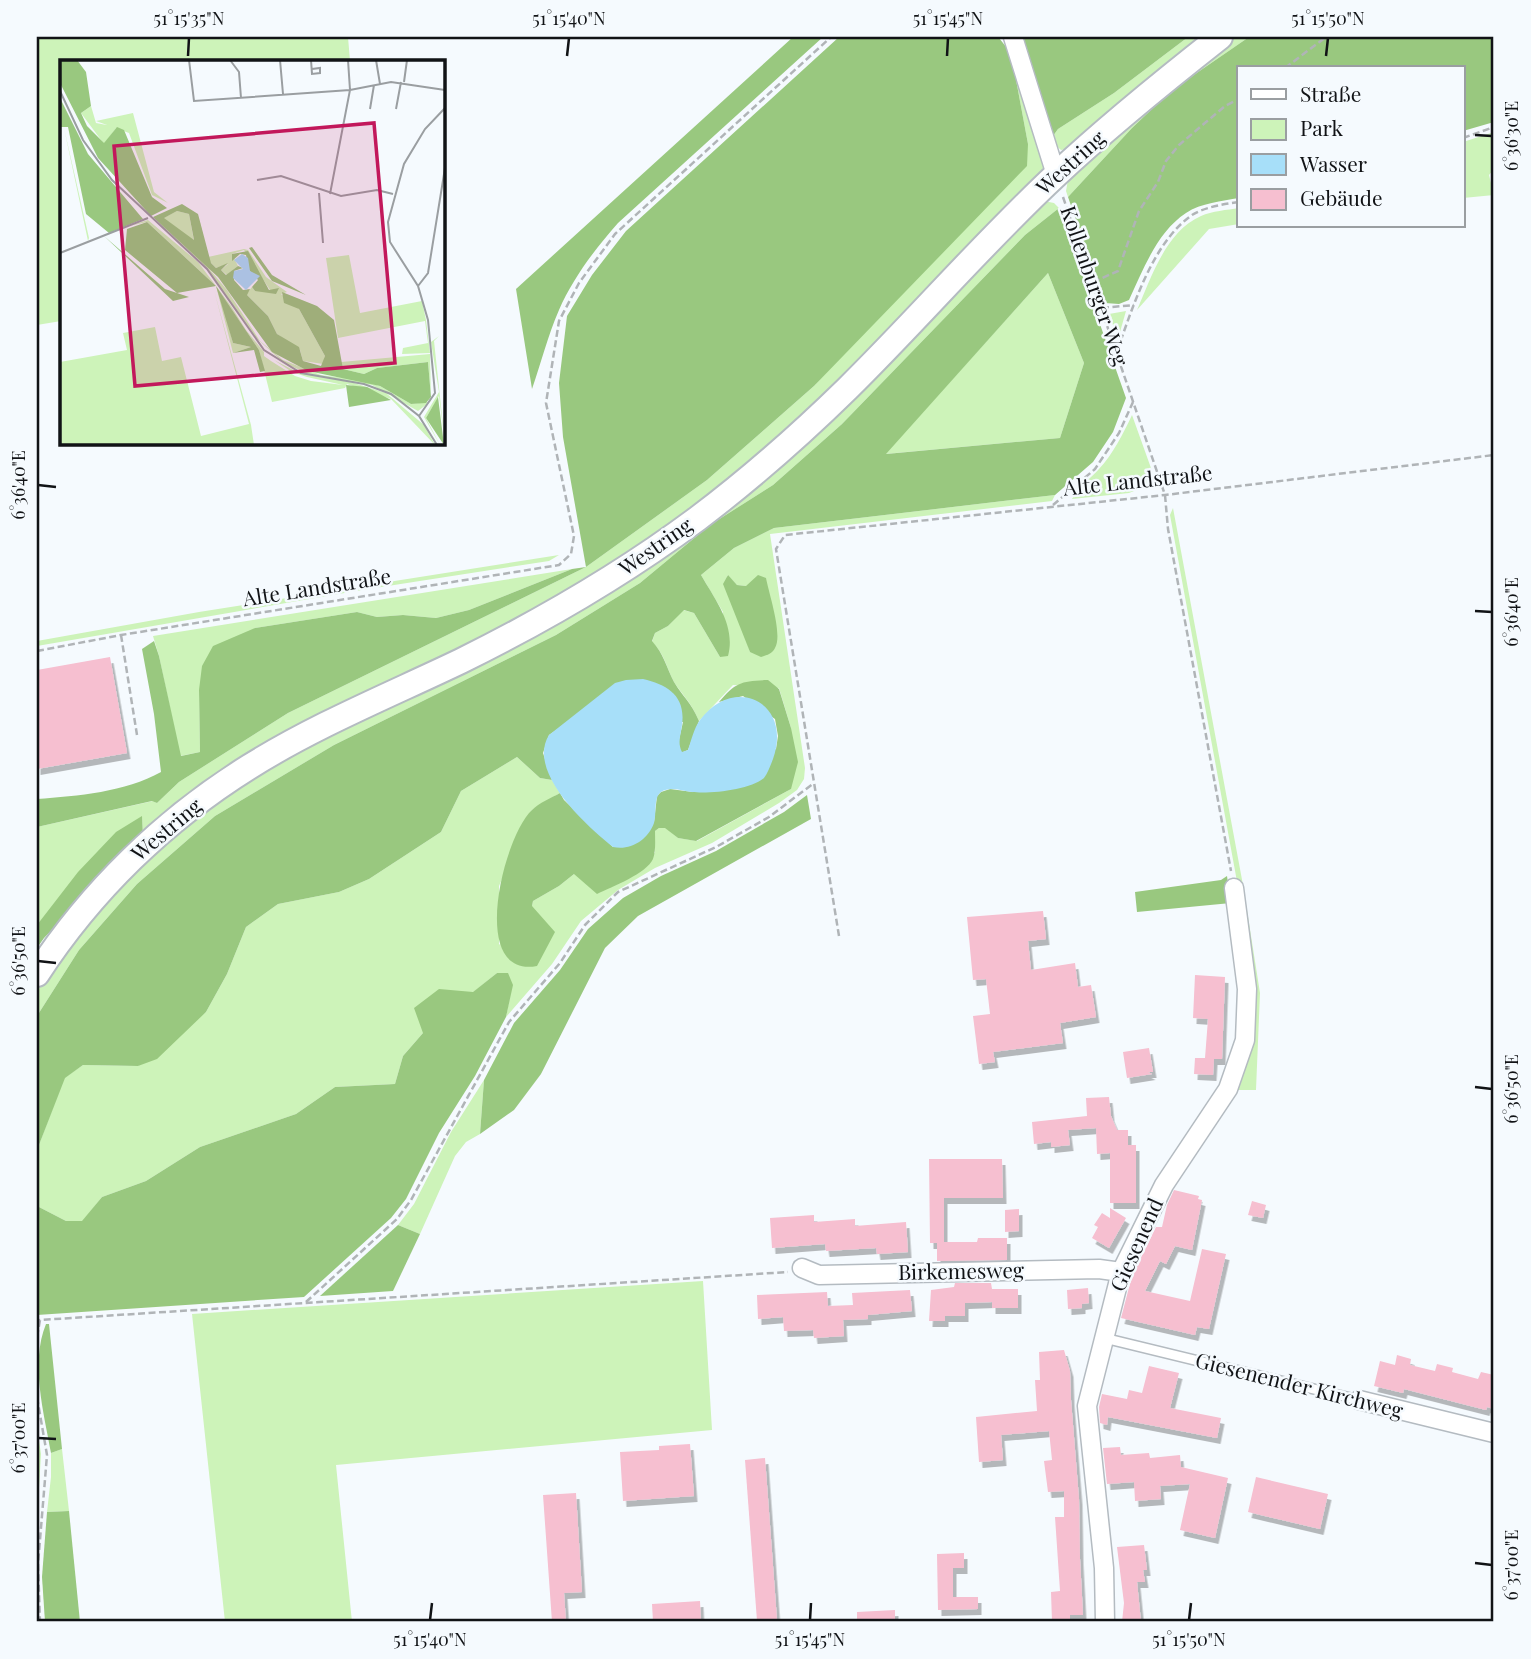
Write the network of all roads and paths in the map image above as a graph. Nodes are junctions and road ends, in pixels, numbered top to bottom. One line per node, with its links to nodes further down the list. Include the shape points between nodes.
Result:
1 (831, 37): 19 (path, Alte Landstraße, via 615,233 579,283 559,321 546,403 573,527 571,554 559,565)
2 (1013, 37): 9 (street)
3 (1220, 37): 9 (main road, Westring)
4 (1326, 37): 5 (path)
5 (1289, 66)
6 (1237, 100): 11 (path, via 1166,161 1139,211 1118,271)
7 (1494, 127): 8 (path)
8 (1464, 138)
9 (1056, 175): 11 (path, Kollenburger Weg); 25 (main road, Westring, via 824,412 730,494 591,591 489,647 301,737 222,785 132,858 73,924)
10 (1237, 202): 12 (path, via 1194,214 1170,234)
11 (1093, 282): 13 (path, Kollenburger Weg)
12 (1133, 304): 13 (path); 14 (path)
13 (1102, 308): 14 (path, Kollenburger Weg)
14 (1117, 351): 15 (path, Kollenburger Weg)
15 (1133, 402): 17 (path, Kollenburger Weg); 18 (path, via 1095,469)
16 (1494, 454): 17 (path, Alte Landstraße)
17 (1165, 495): 18 (path, Alte Landstraße); 23 (path, Kollenburger Weg)
18 (1054, 505): 22 (path, Alte Landstraße, via 785,535 776,549)
19 (121, 635): 20 (path, Alte Landstraße); 21 (path)
20 (37, 651)
21 (137, 736)
22 (814, 783): 24 (path); 28 (path, via 769,817 716,847 618,892 585,925 509,1022 397,1219)
23 (1234, 888): 27 (street, Giesenend, via 1247,989 1245,1040 1227,1088 1164,1185)
24 (839, 936)
25 (37, 974)
26 (802, 1268): 27 (street, Birkemesweg, via 819,1275); 28 (path)
27 (1121, 1272): 30 (street, Giesenend)
28 (306, 1302): 29 (path, via 40,1320)
29 (37, 1337)
30 (1104, 1338): 32 (lane, Giesenender Kirchweg); 35 (street, Giesenend, via 1087,1406)
31 (37, 1397): 34 (path, via 47,1455 38,1564)
32 (1359, 1400): 33 (street, Giesenender Kirchweg)
33 (1494, 1433)
34 (40, 1622)
35 (1105, 1622)

